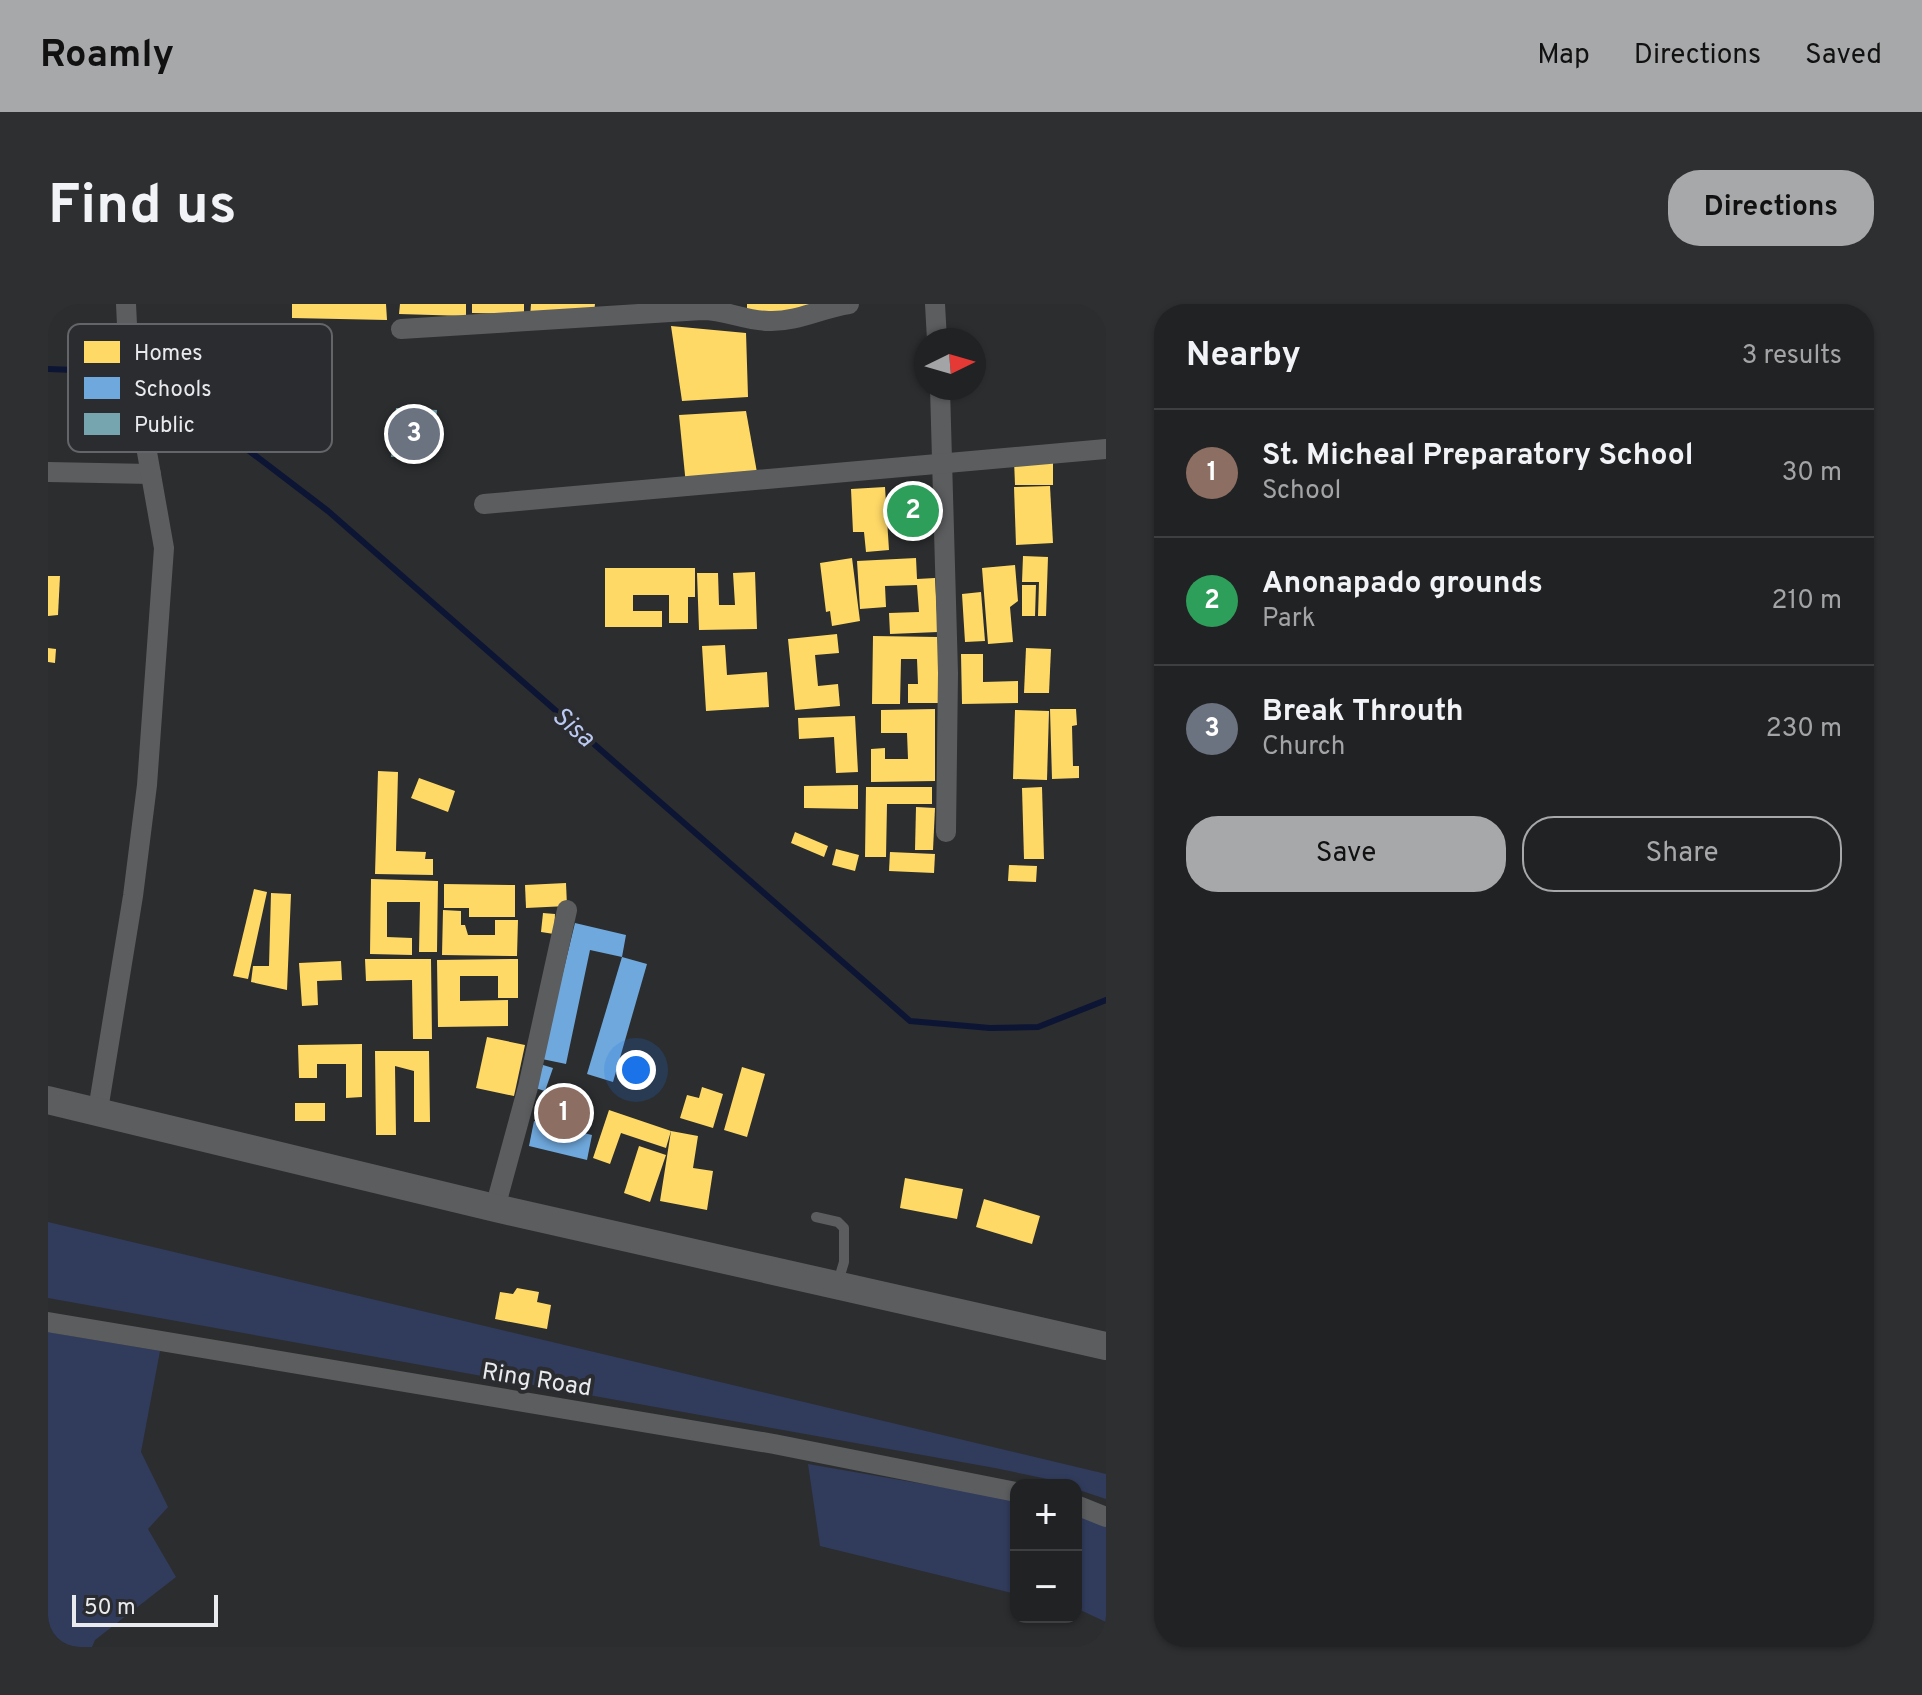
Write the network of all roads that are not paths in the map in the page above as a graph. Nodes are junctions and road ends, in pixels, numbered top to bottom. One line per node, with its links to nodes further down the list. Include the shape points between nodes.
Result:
1 (126, 304): 4 (street)
2 (849, 304): 6 (street, via 770,321 702,310)
3 (935, 304): 5 (street)
4 (127, 324)
5 (936, 328)
6 (401, 329)
7 (941, 400): 10 (street)
8 (1106, 449): 10 (street)
9 (147, 452): 12 (street)
10 (944, 460): 13 (street); 14 (street)
11 (48, 472): 12 (street)
12 (151, 474): 17 (street, via 164,548 161,609 135,882)
13 (484, 504)
14 (946, 832)
15 (567, 910): 18 (street)
16 (48, 1100): 17 (street)
17 (98, 1110): 18 (street)
18 (495, 1208): 20 (street)
19 (816, 1217): 20 (lane, via 844,1228 844,1262)
20 (837, 1287): 22 (street)
21 (48, 1322): 23 (street, Ring Road, via 774,1444)
22 (1106, 1346)
23 (1010, 1491)
24 (1082, 1507): 25 (street)
25 (1106, 1517)

